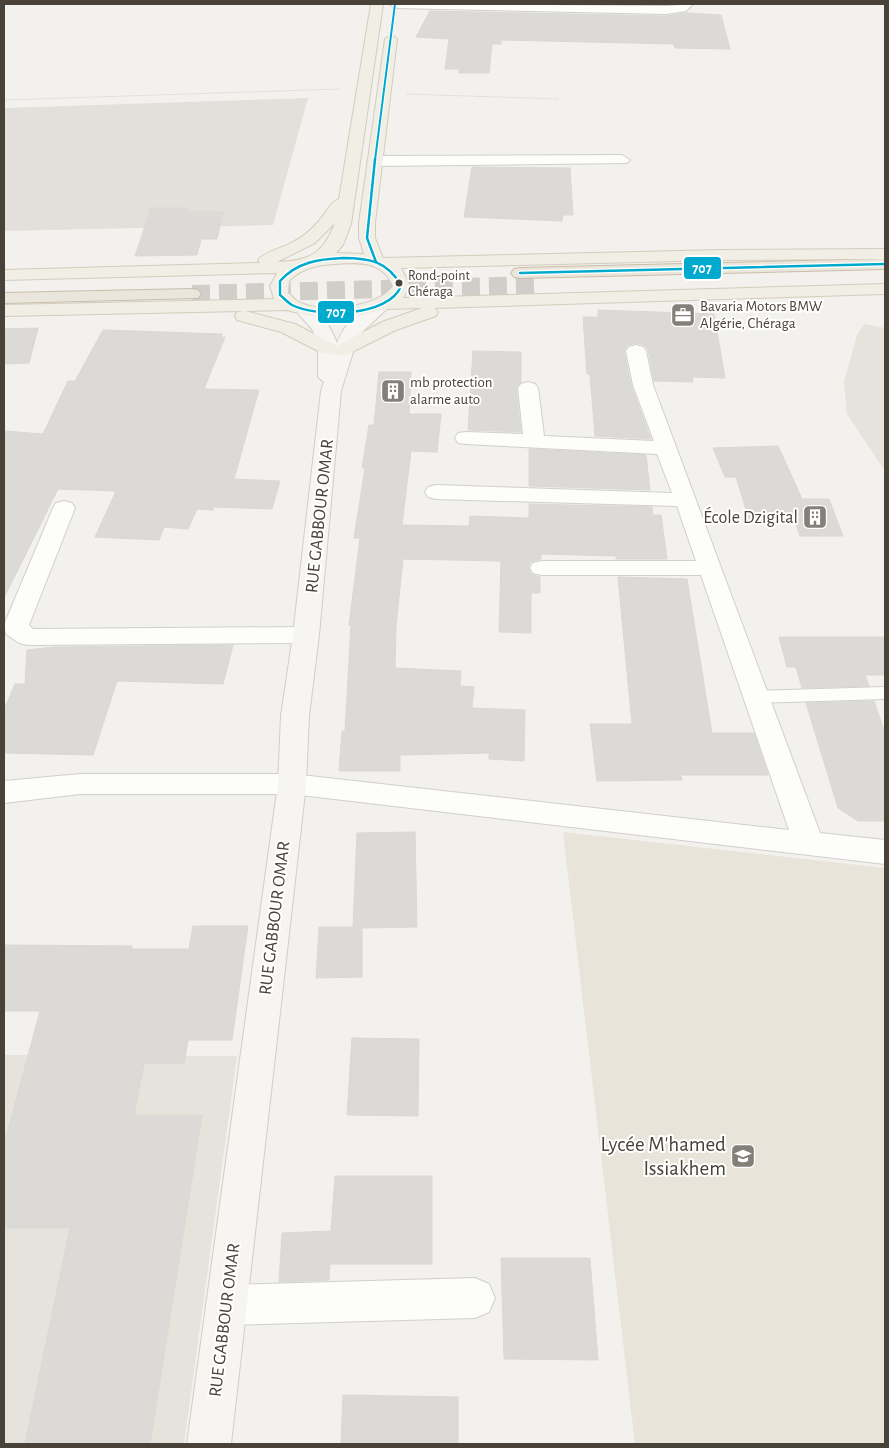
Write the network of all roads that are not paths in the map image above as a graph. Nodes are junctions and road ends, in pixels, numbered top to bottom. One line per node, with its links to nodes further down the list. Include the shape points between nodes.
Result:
1 (377, 4): 7 (main road)
2 (395, 4): 4 (street); 6 (main road)
3 (686, 4): 4 (street, via 682,8 667,10)
4 (514, 5)
5 (622, 160): 6 (street)
6 (375, 161): 10 (main road, via 367,230 371,251)
7 (348, 192): 9 (main road, via 341,231 329,252); 13 (main road, via 328,224 316,236 286,252)
8 (885, 254): 10 (main road)
9 (320, 260): 10 (main road, via 343,258); 12 (main road)
10 (379, 263): 23 (main road, via 394,270 401,278 402,287 397,296)
11 (885, 264): 14 (highway)
12 (298, 267): 13 (main road); 24 (main road, via 286,273 277,289 281,297)
13 (241, 268): 15 (main road)
14 (520, 273)
15 (4, 274)
16 (885, 277): 17 (highway)
17 (536, 285)
18 (4, 286): 20 (highway)
19 (885, 288): 22 (main road)
20 (192, 294): 21 (highway); 24 (main road); 25 (main road); 26 (main road, via 276,322)
21 (4, 298)
22 (483, 301): 23 (main road); 26 (main road, via 402,320)
23 (383, 305): 24 (main road, via 335,312); 26 (main road, RUE GABBOUR OMAR, via 357,326)
24 (296, 307): 26 (main road, RUE GABBOUR OMAR, via 320,328)
25 (4, 311)
26 (336, 350): 37 (main road, RUE GABBOUR OMAR, via 328,375 331,391)
27 (636, 351): 31 (street, via 643,385)
28 (528, 388): 30 (street)
29 (466, 438): 30 (street)
30 (534, 442): 31 (street, via 663,448)
31 (669, 453): 33 (street)
32 (436, 492): 33 (street)
33 (686, 500): 36 (street)
34 (64, 508): 37 (street, via 16,628 28,637)
35 (542, 568): 36 (street)
36 (710, 568): 39 (street)
37 (306, 635): 40 (main road, RUE GABBOUR OMAR, via 295,716)
38 (885, 693): 39 (lane)
39 (757, 696): 42 (street)
40 (292, 784): 41 (street, via 80,784); 42 (street); 45 (main road, RUE GABBOUR OMAR)
41 (4, 792)
42 (810, 843): 43 (street)
43 (885, 852)
44 (475, 1298): 45 (street)
45 (226, 1305): 46 (main road, RUE GABBOUR OMAR)
46 (208, 1444)

